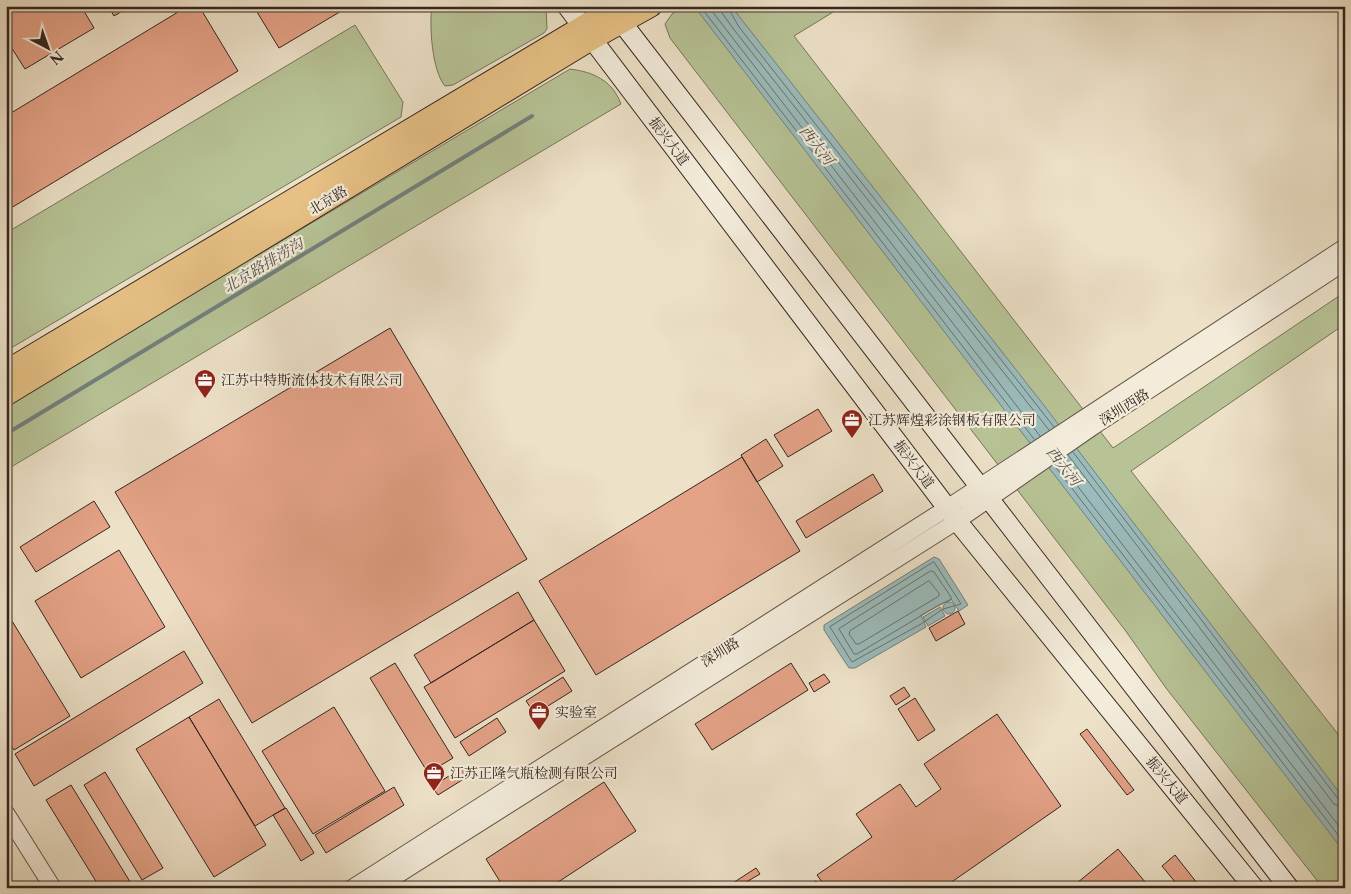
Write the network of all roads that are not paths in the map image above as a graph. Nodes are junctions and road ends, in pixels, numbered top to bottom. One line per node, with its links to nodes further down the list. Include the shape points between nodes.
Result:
1 (567, 6): 4 (main road, 振兴大道)
2 (651, 6): 3 (main road, 北京路)
3 (615, 11): 4 (main road, 北京路); 10 (main road)
4 (587, 33): 7 (main road, 北京路); 8 (main road, 北京路); 11 (main road, 振兴大道)
5 (1345, 247): 9 (street, 深圳西路)
6 (1345, 262): 9 (street, 深圳西路)
7 (6, 371)
8 (6, 395)
9 (1088, 422): 10 (street, 深圳路)
10 (985, 492): 11 (street, 深圳路); 17 (main road)
11 (952, 515): 14 (street, 深圳路); 15 (street, 深圳路); 16 (main road, 振兴大道)
12 (6, 813): 13 (street)
13 (53, 888)
14 (352, 888)
15 (377, 888)
16 (1254, 888)
17 (1289, 888)

